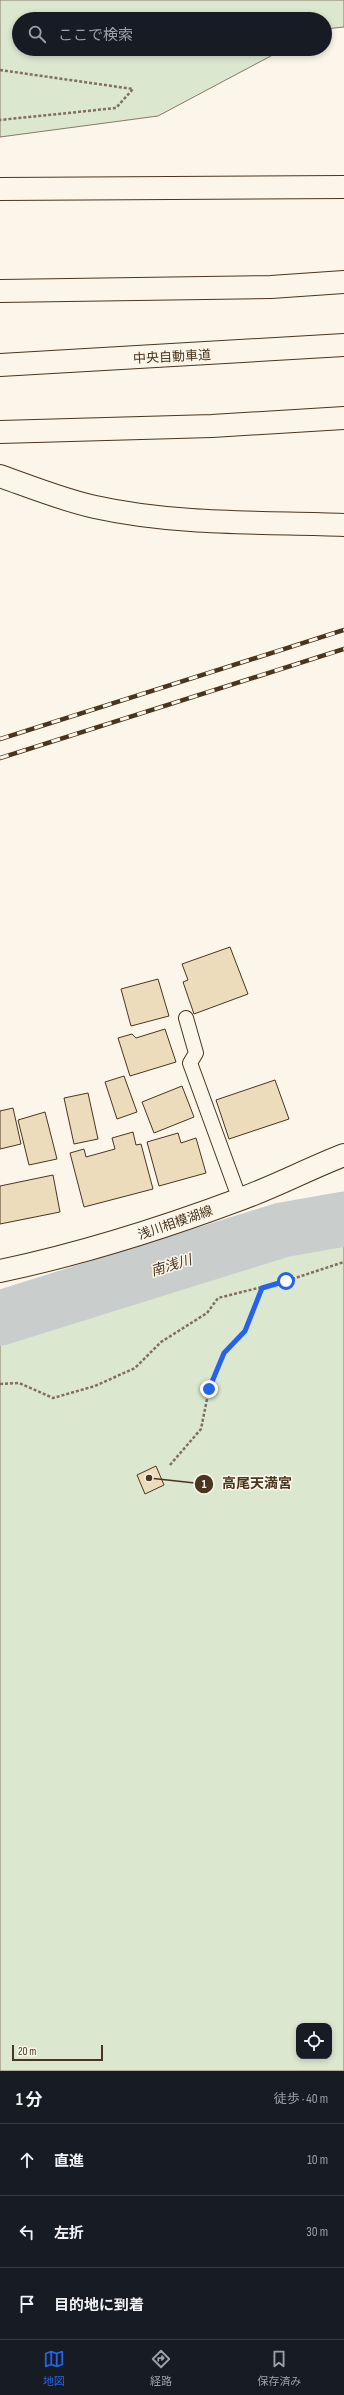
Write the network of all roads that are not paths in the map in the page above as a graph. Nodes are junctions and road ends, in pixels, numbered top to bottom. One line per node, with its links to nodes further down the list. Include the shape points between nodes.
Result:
1 (344, 187): 2 (main road)
2 (0, 189)
3 (344, 282): 4 (main road, via 271,287)
4 (0, 291)
5 (344, 345): 6 (main road, 中央自動車道)
6 (0, 365)
7 (344, 418): 8 (main road, via 212,426)
8 (0, 432)
9 (0, 476): 10 (main road, via 94,507 126,513 199,520)
10 (344, 525)
11 (186, 1018): 13 (lane, via 196,1053 190,1063)
12 (344, 1155): 13 (main road, 浅川相模湖線)
13 (240, 1200): 14 (main road, 浅川相模湖線, via 60,1258)
14 (0, 1271)

